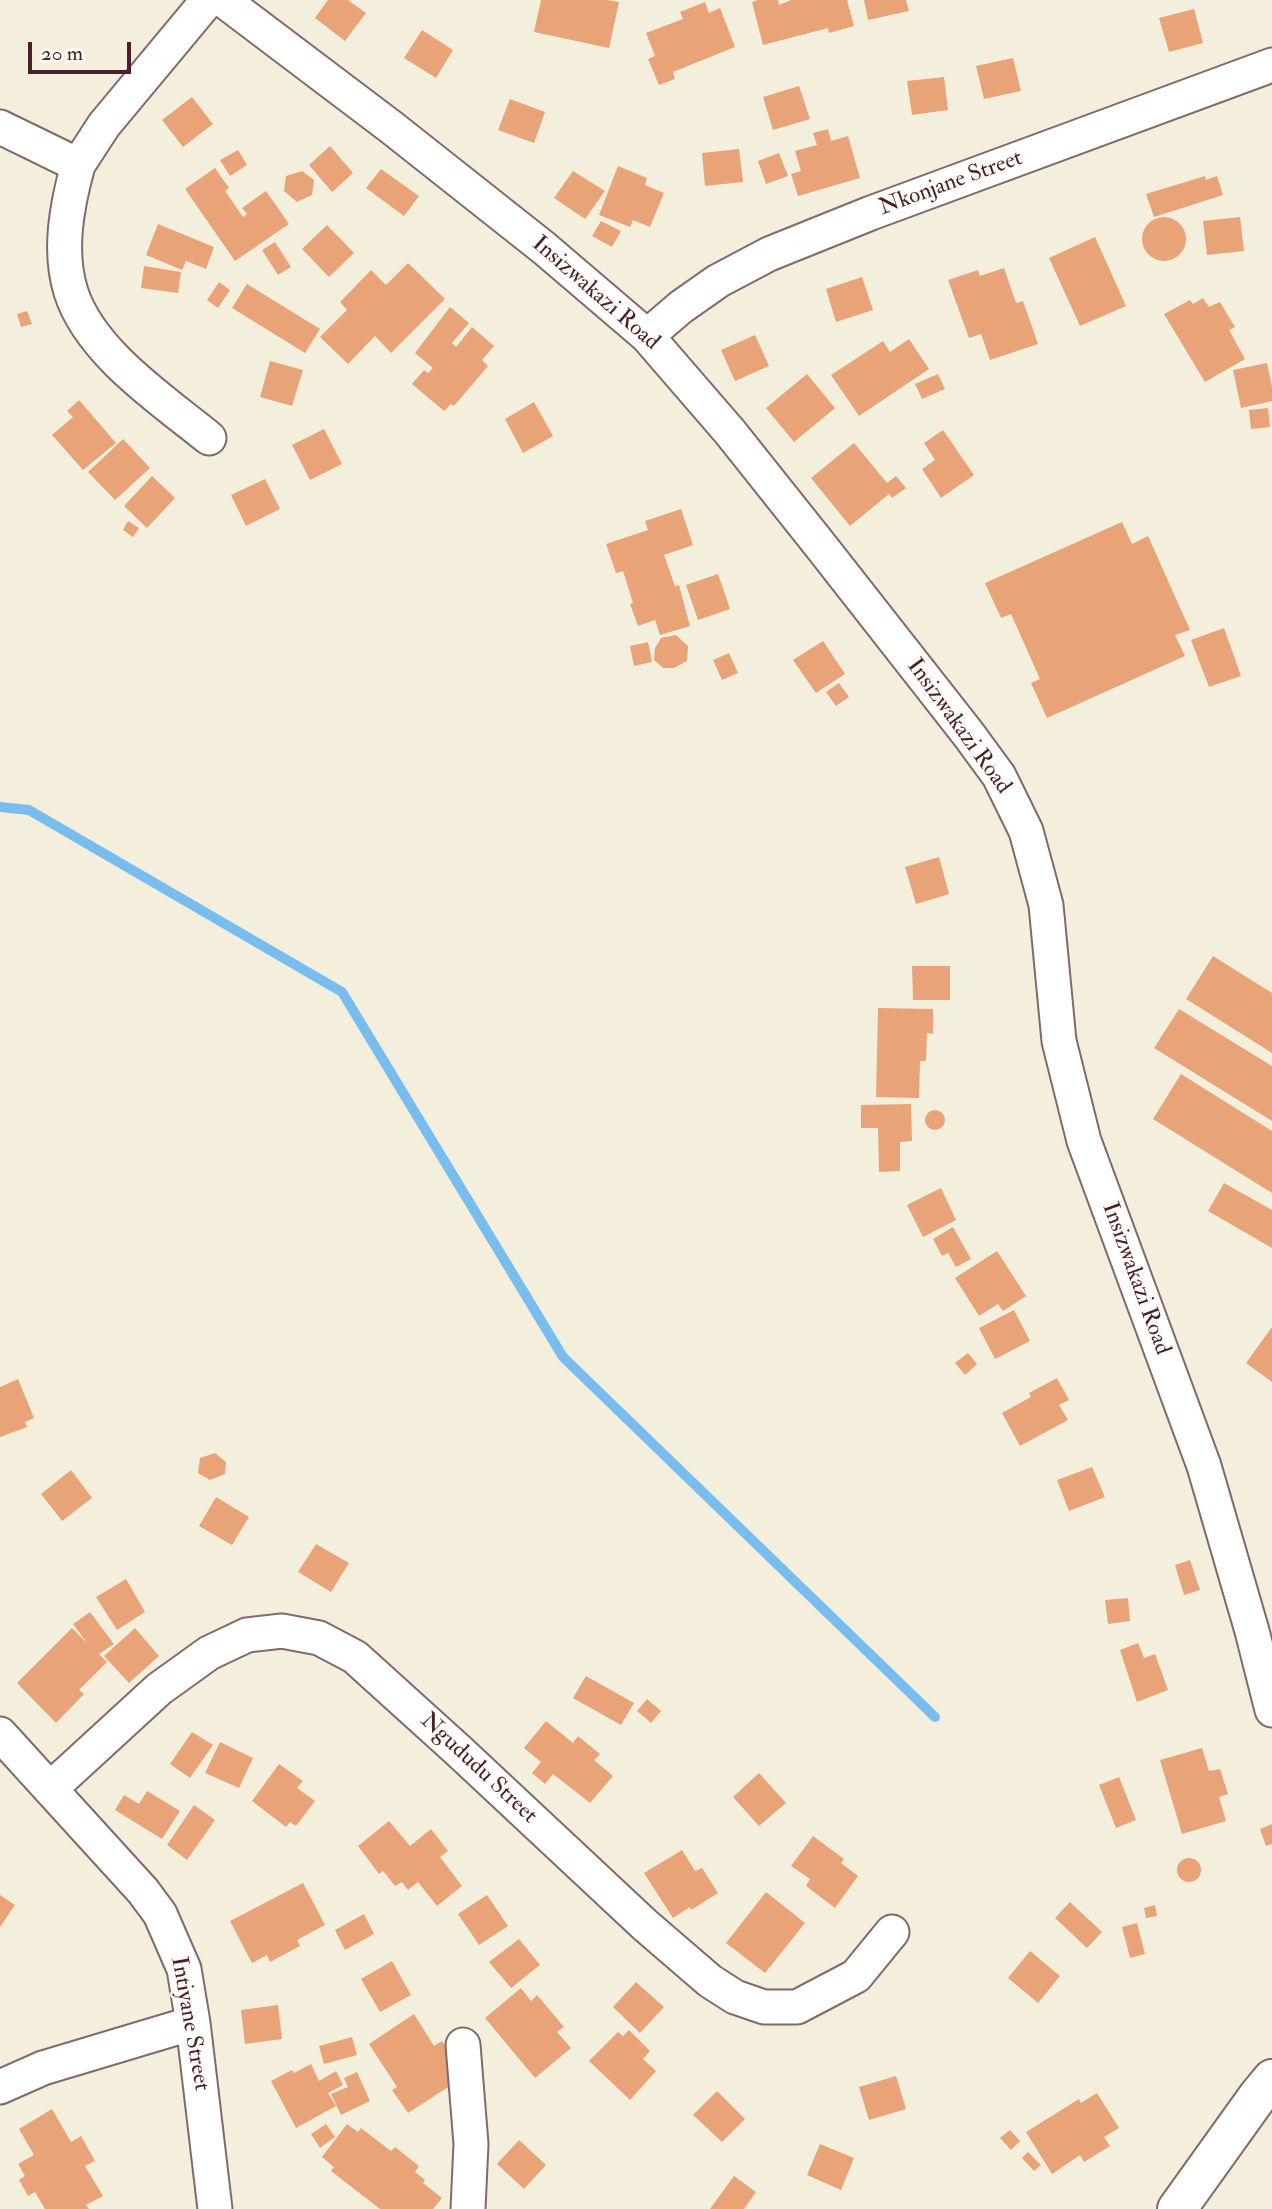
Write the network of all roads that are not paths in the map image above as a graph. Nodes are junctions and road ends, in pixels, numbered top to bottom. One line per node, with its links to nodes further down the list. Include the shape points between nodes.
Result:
1 (208, 0): 5 (street, via 103,125)
2 (223, 0): 6 (street, Insizwakazi Road, via 533,239)
3 (1272, 65): 6 (street, Nkonjane Street, via 769,254 718,281)
4 (0, 127): 5 (street)
5 (78, 165): 7 (street, via 65,221 71,292 90,330 135,378)
6 (647, 336): 8 (street, Insizwakazi Road, via 730,432 969,735 999,776 1026,831 1046,905 1059,1041 1084,1141)
7 (209, 438)
8 (1262, 1627): 9 (street, Insizwakazi Road)
9 (1272, 1710)
10 (0, 1734): 11 (street, Intiyane Street)
11 (50, 1789): 12 (street, Ngududu Street, via 159,1689 209,1653 247,1635 282,1631 319,1638 355,1657 645,1925 735,1997 764,2007 796,2007 856,1976); 13 (street, Intiyane Street, via 160,1914 184,1969)
12 (892, 1932)
13 (193, 2023): 16 (street, via 43,2068); 17 (street, Intiyane Street)
14 (463, 2045): 18 (street, via 471,2144)
15 (1272, 2079): 19 (street)
16 (0, 2087)
17 (215, 2209)
18 (468, 2209)
19 (1177, 2209)

